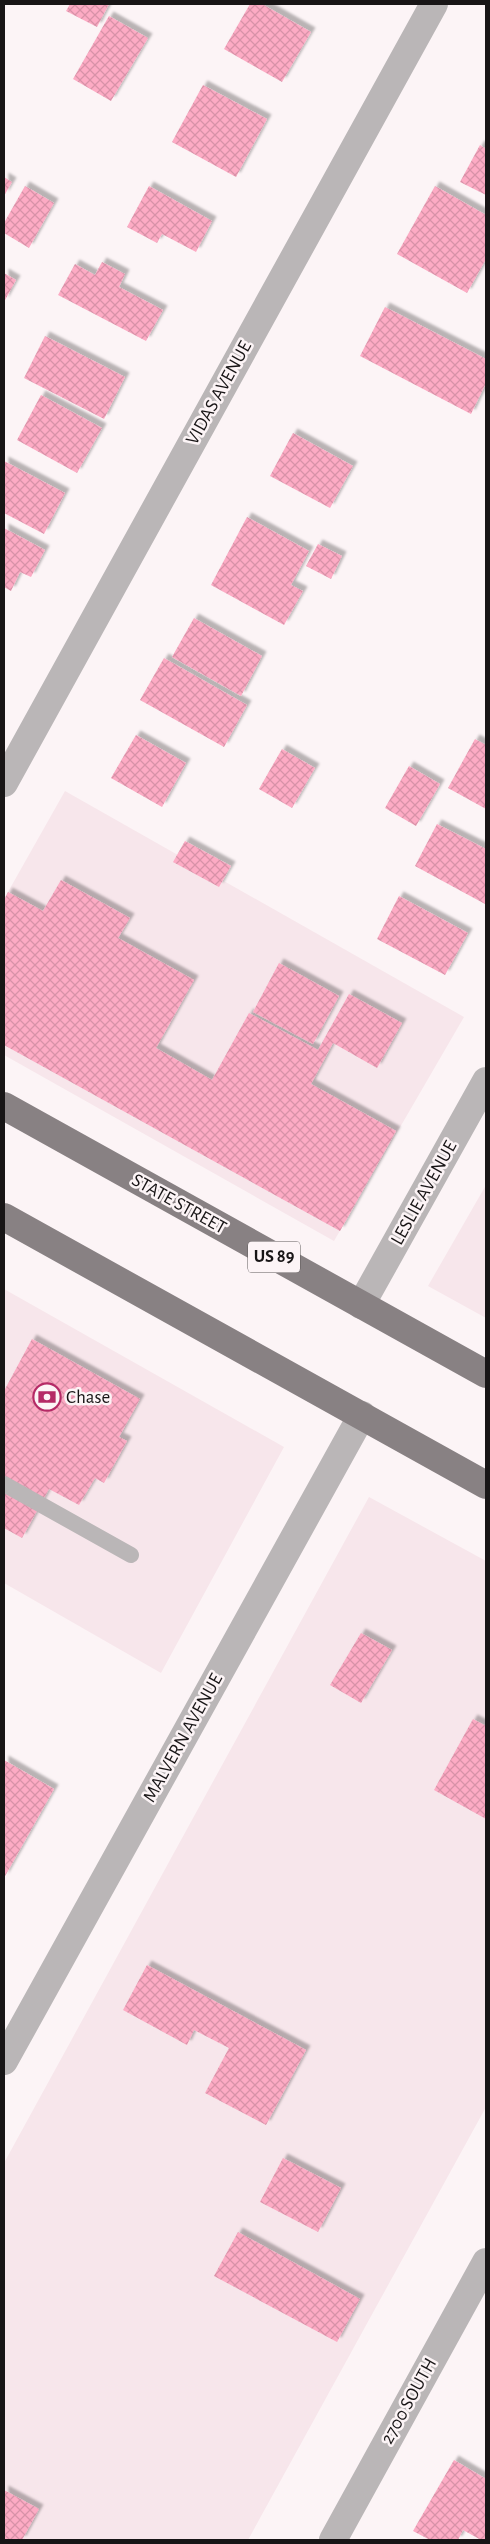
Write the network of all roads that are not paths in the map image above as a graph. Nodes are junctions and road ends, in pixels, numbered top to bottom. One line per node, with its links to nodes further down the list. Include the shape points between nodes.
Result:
1 (434, 4): 2 (street, VIDAS AVENUE)
2 (4, 782)
3 (486, 1081): 6 (street, LESLIE AVENUE)
4 (4, 1106): 6 (main road, STATE STREET / US 89)
5 (4, 1217): 8 (main road)
6 (361, 1305): 7 (main road, STATE STREET / US 89)
7 (486, 1374)
8 (362, 1415): 10 (main road); 12 (street, MALVERN AVENUE)
9 (4, 1484): 11 (lane)
10 (486, 1485)
11 (131, 1555)
12 (4, 2061)
13 (486, 2262): 14 (street, 2700 SOUTH)
14 (333, 2540)

